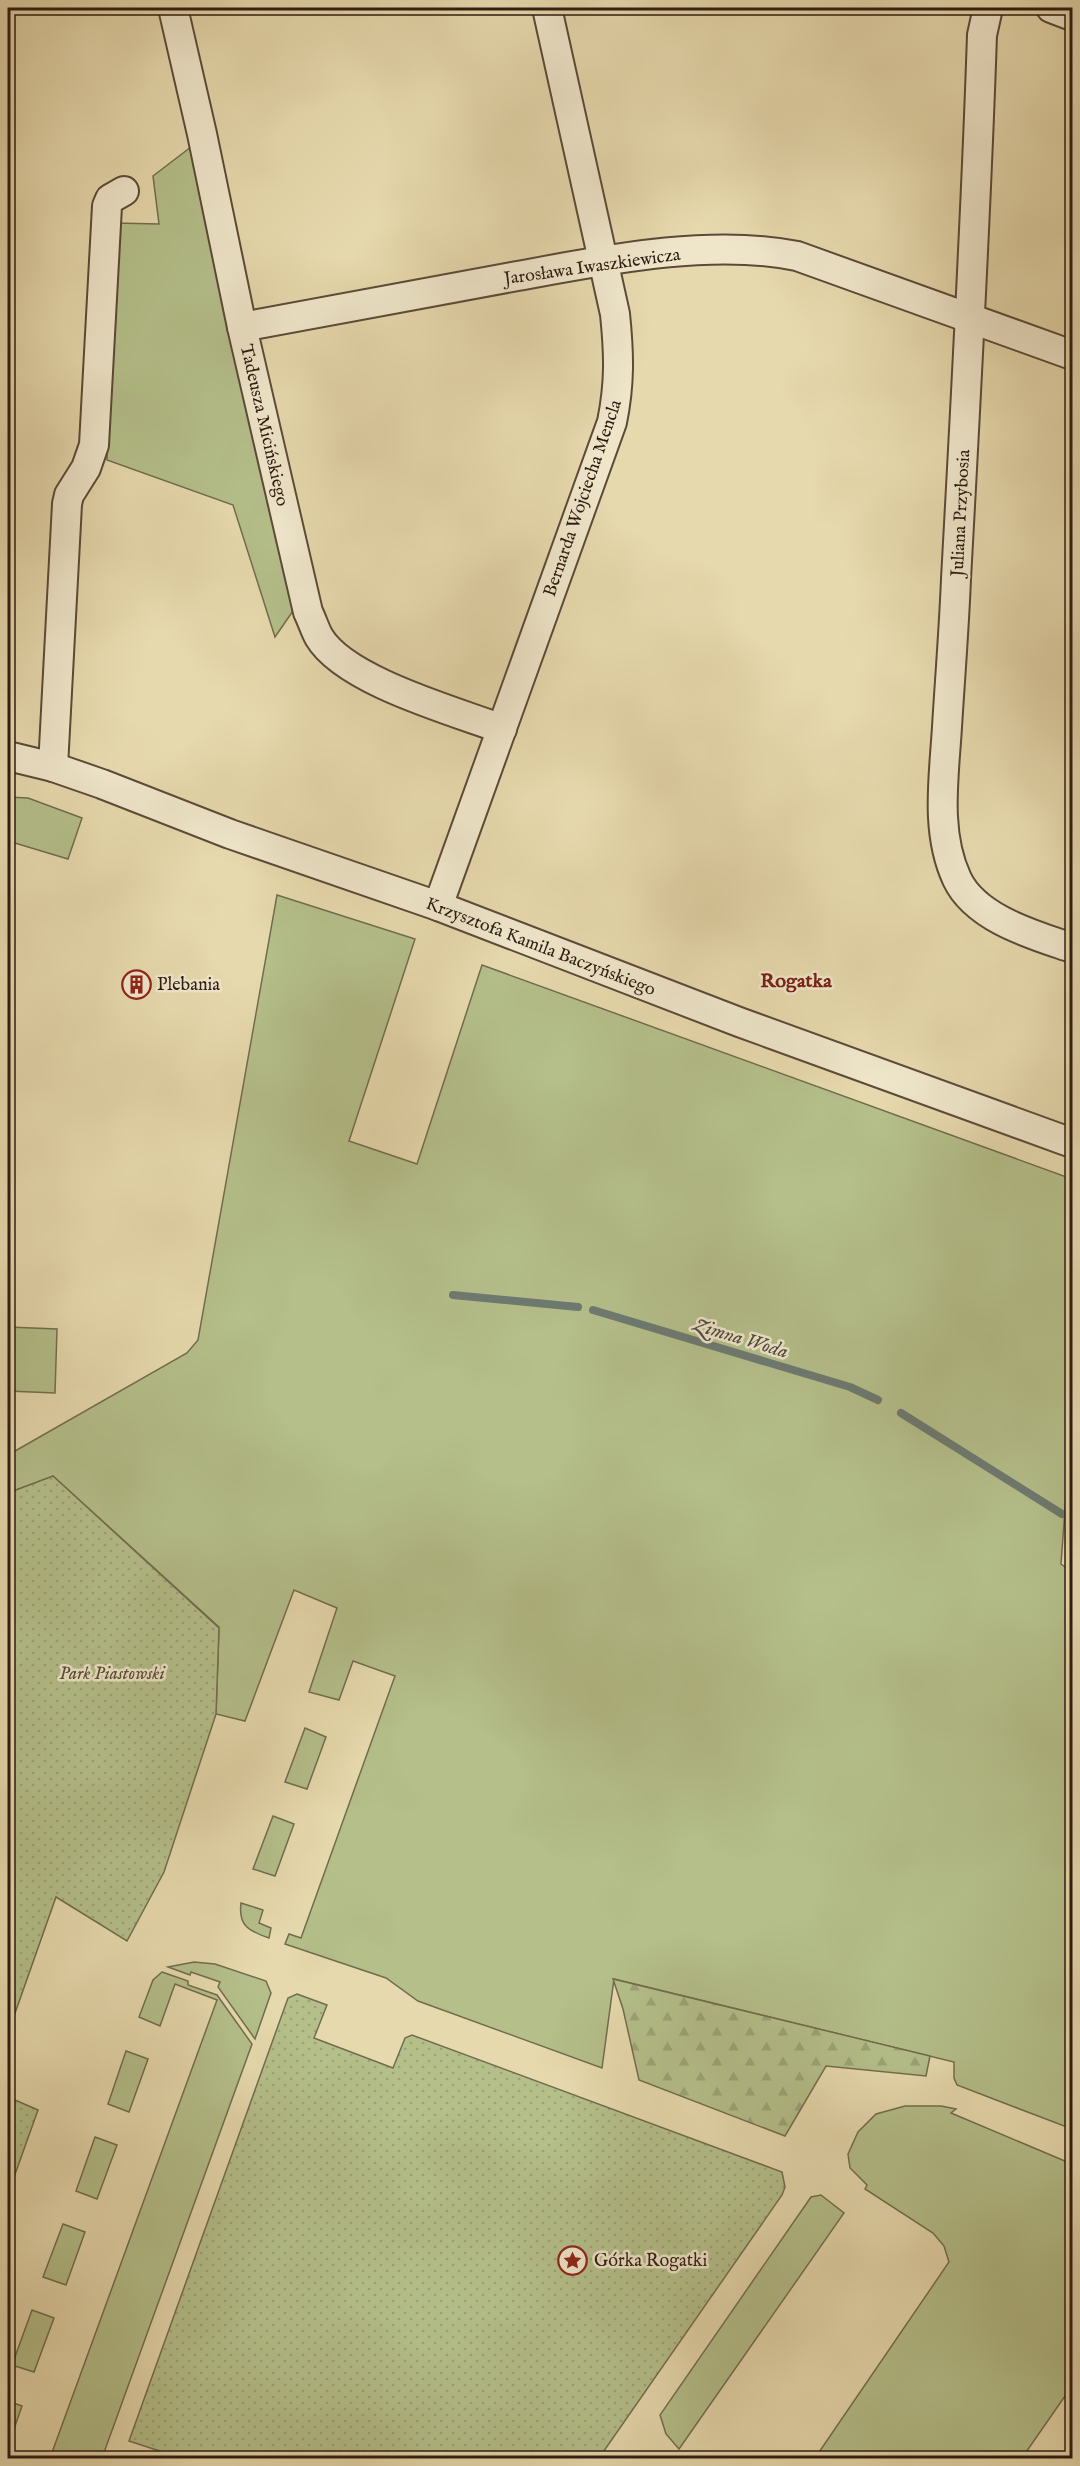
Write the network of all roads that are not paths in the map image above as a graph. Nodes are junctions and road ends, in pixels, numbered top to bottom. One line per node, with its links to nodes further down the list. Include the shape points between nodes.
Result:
1 (173, 8): 9 (street, Tadeusza Micińskiego)
2 (547, 8): 7 (street, Bernarda Wojciecha Mencla)
3 (988, 8): 8 (street, Juliana Przybosia, via 982,35)
4 (1051, 8): 5 (street)
5 (1072, 16)
6 (124, 191): 13 (street, via 110,199 107,206 94,445 67,504)
7 (604, 261): 8 (street, Jarosława Iwaszkiewicza, via 693,251 764,249 797,256); 9 (street, Jarosława Iwaszkiewicza); 11 (street, Bernarda Wojciecha Mencla, via 620,356 612,422)
8 (969, 317): 10 (street, Jarosława Iwaszkiewicza); 15 (street, Juliana Przybosia, via 944,779 947,852 958,882 989,914 1020,931)
9 (242, 327): 11 (street, Tadeusza Micińskiego, via 308,612 320,638 337,657 387,685)
10 (1072, 355)
11 (502, 729): 14 (street, Bernarda Wojciecha Mencla)
12 (8, 756): 13 (street, Krzysztofa Kamila Baczyńskiego)
13 (53, 767): 14 (street, Krzysztofa Kamila Baczyńskiego)
14 (438, 906): 16 (street, Krzysztofa Kamila Baczyńskiego, via 739,1022)
15 (1072, 948)
16 (1072, 1143)

